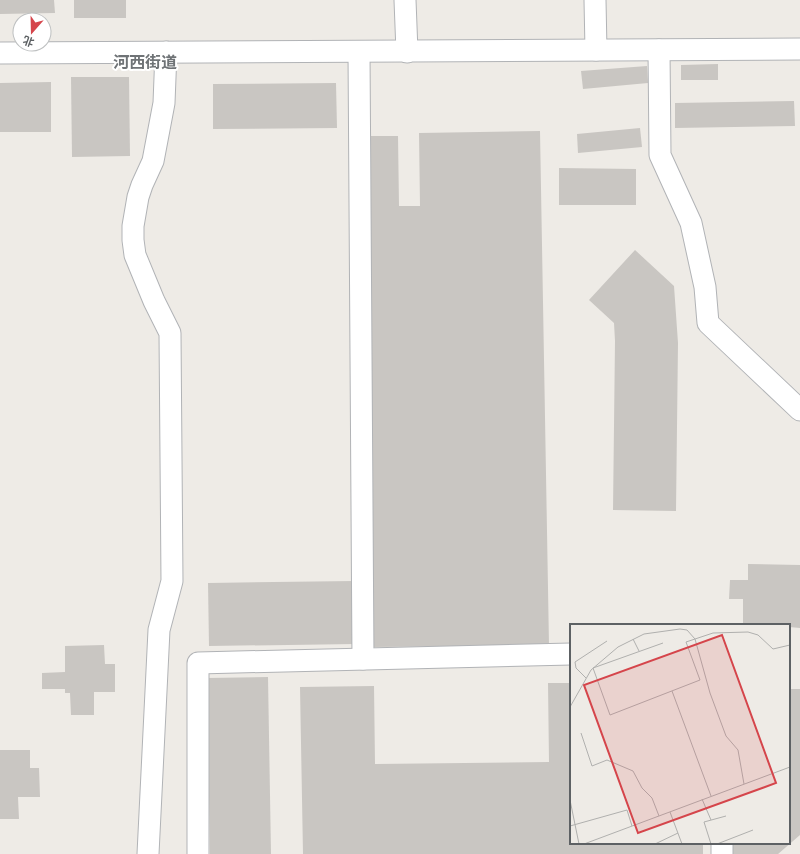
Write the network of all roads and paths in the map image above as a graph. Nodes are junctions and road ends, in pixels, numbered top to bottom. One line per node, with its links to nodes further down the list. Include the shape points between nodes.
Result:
1 (405, 0): 8 (street)
2 (595, 0): 4 (street)
3 (800, 49): 5 (street)
4 (596, 50): 5 (street); 8 (street)
5 (659, 50): 10 (street, via 660,155 691,223 705,287 708,323)
6 (166, 52): 7 (street); 9 (street); 13 (street, via 164,103 153,161 142,185 133,226 135,255 170,333 172,581 159,630)
7 (359, 52): 8 (street); 12 (street)
8 (407, 52)
9 (0, 53)
10 (800, 410)
11 (570, 654): 12 (street)
12 (363, 659): 14 (street, via 198,663)
13 (148, 854)
14 (198, 854)

